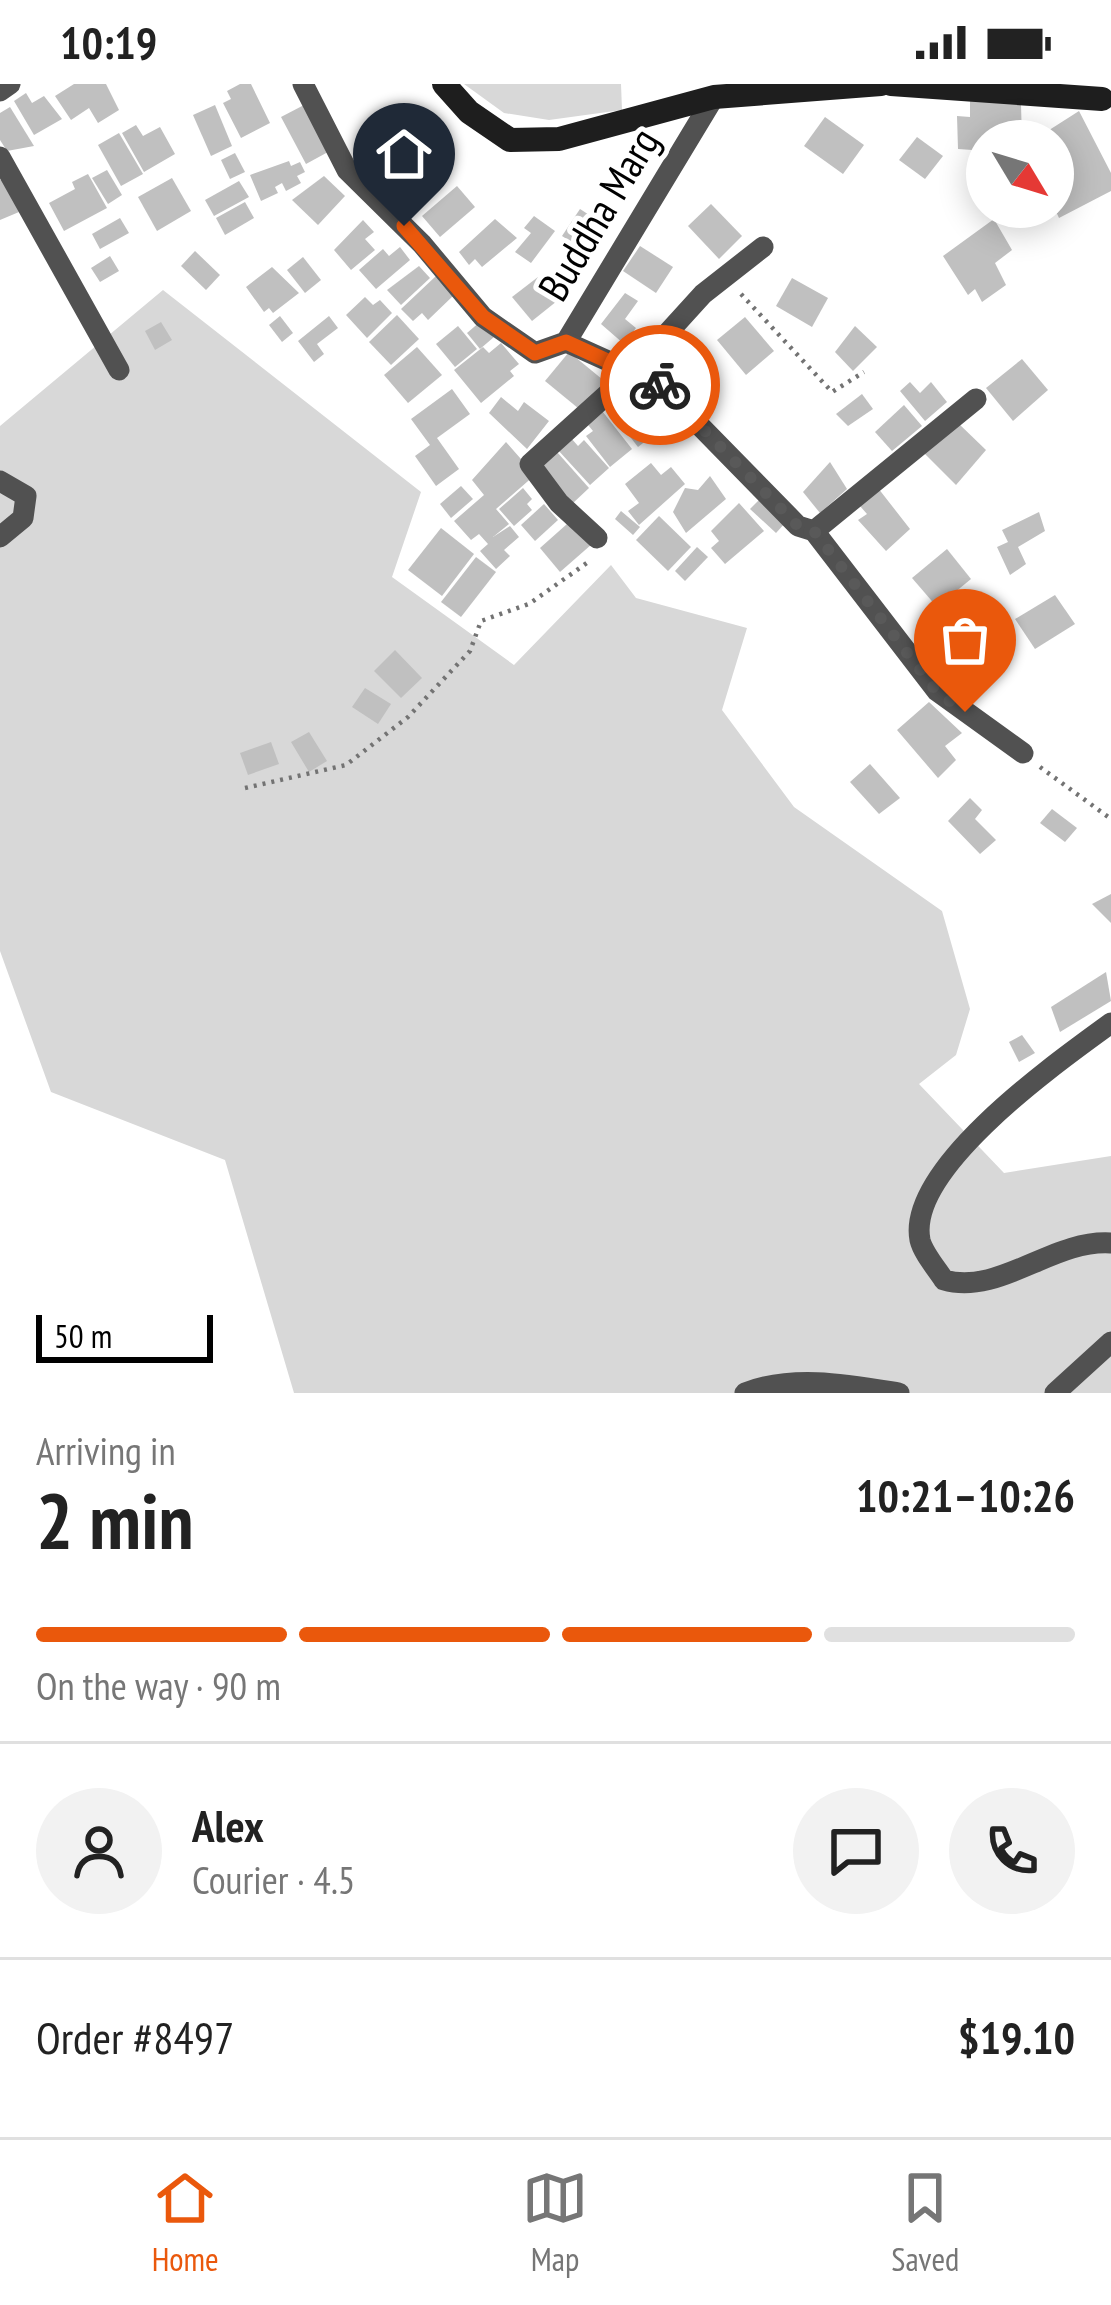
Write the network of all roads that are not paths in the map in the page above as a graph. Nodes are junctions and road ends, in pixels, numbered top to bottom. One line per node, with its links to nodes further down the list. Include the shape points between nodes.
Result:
1 (10, 84): 6 (street)
2 (303, 84): 11 (street, Buddha Marg, via 347,170 483,317 535,353)
3 (445, 84): 7 (main road, via 510,140 559,139)
4 (881, 84): 7 (main road)
5 (891, 84): 8 (main road)
6 (0, 91)
7 (714, 97): 11 (street, Buddha Marg)
8 (1102, 101)
9 (1, 161): 12 (street)
10 (763, 247): 13 (street)
11 (566, 342): 13 (street)
12 (119, 370)
13 (633, 371): 16 (street, via 658,384 798,526); 18 (street, via 530,464)
14 (976, 399): 16 (street)
15 (0, 481): 17 (street, via 26,496 23,518)
16 (814, 531): 19 (street, via 937,692)
17 (0, 537)
18 (597, 538)
19 (1023, 753)
20 (1111, 1023): 21 (street, via 944,1164 926,1199 920,1240 944,1280 969,1288 1056,1251)
21 (1111, 1243)
22 (1111, 1342): 25 (street)
23 (745, 1393): 24 (street, via 825,1382)
24 (899, 1393)
25 (1055, 1393)

